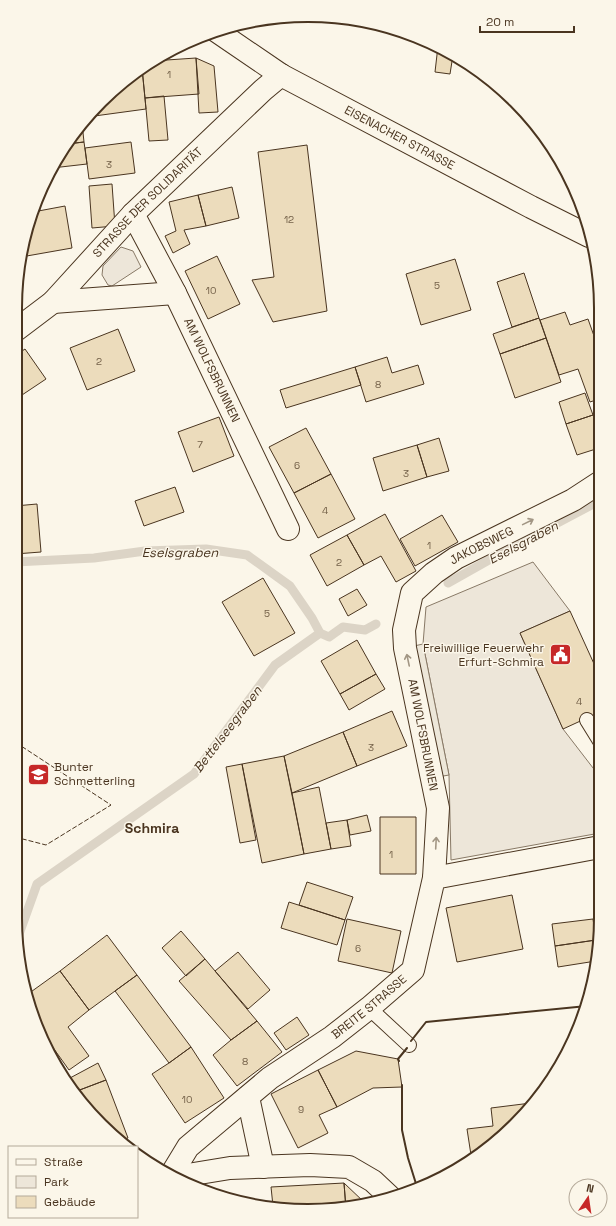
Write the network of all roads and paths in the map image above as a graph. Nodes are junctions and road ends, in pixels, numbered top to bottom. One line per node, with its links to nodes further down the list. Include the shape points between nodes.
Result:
1 (223, 35): 2 (street, EISENACHER STRASSE)
2 (281, 74): 3 (street, STRASSE DER SOLIDARITÄT); 4 (street, EISENACHER STRASSE)
3 (133, 214): 5 (street, AM WOLFSBRUNNEN); 6 (street, STRASSE DER SOLIDARITÄT)
4 (584, 233)
5 (175, 293): 6 (street); 9 (street, AM WOLFSBRUNNEN)
6 (53, 302): 7 (street, STRASSE DER SOLIDARITÄT)
7 (22, 325)
8 (594, 486): 10 (street, JAKOBSWEG, one-way to 8, via 456,558 573,500)
9 (288, 529)
10 (412, 593): 14 (street, AM WOLFSBRUNNEN, one-way to 10, via 438,808 404,636)
11 (587, 720): 12 (lane)
12 (594, 731)
13 (594, 848): 14 (street)
14 (434, 878): 15 (street, BREITE STRASSE, via 412,970)
15 (369, 1008): 16 (lane); 17 (street, BREITE STRASSE, via 270,1078)
16 (409, 1045)
17 (248, 1097): 18 (street); 19 (street, BREITE STRASSE, via 188,1147)
18 (262, 1167): 20 (street, via 230,1168); 21 (street, via 349,1167 373,1181)
19 (174, 1171)
20 (183, 1176)
21 (386, 1193)

